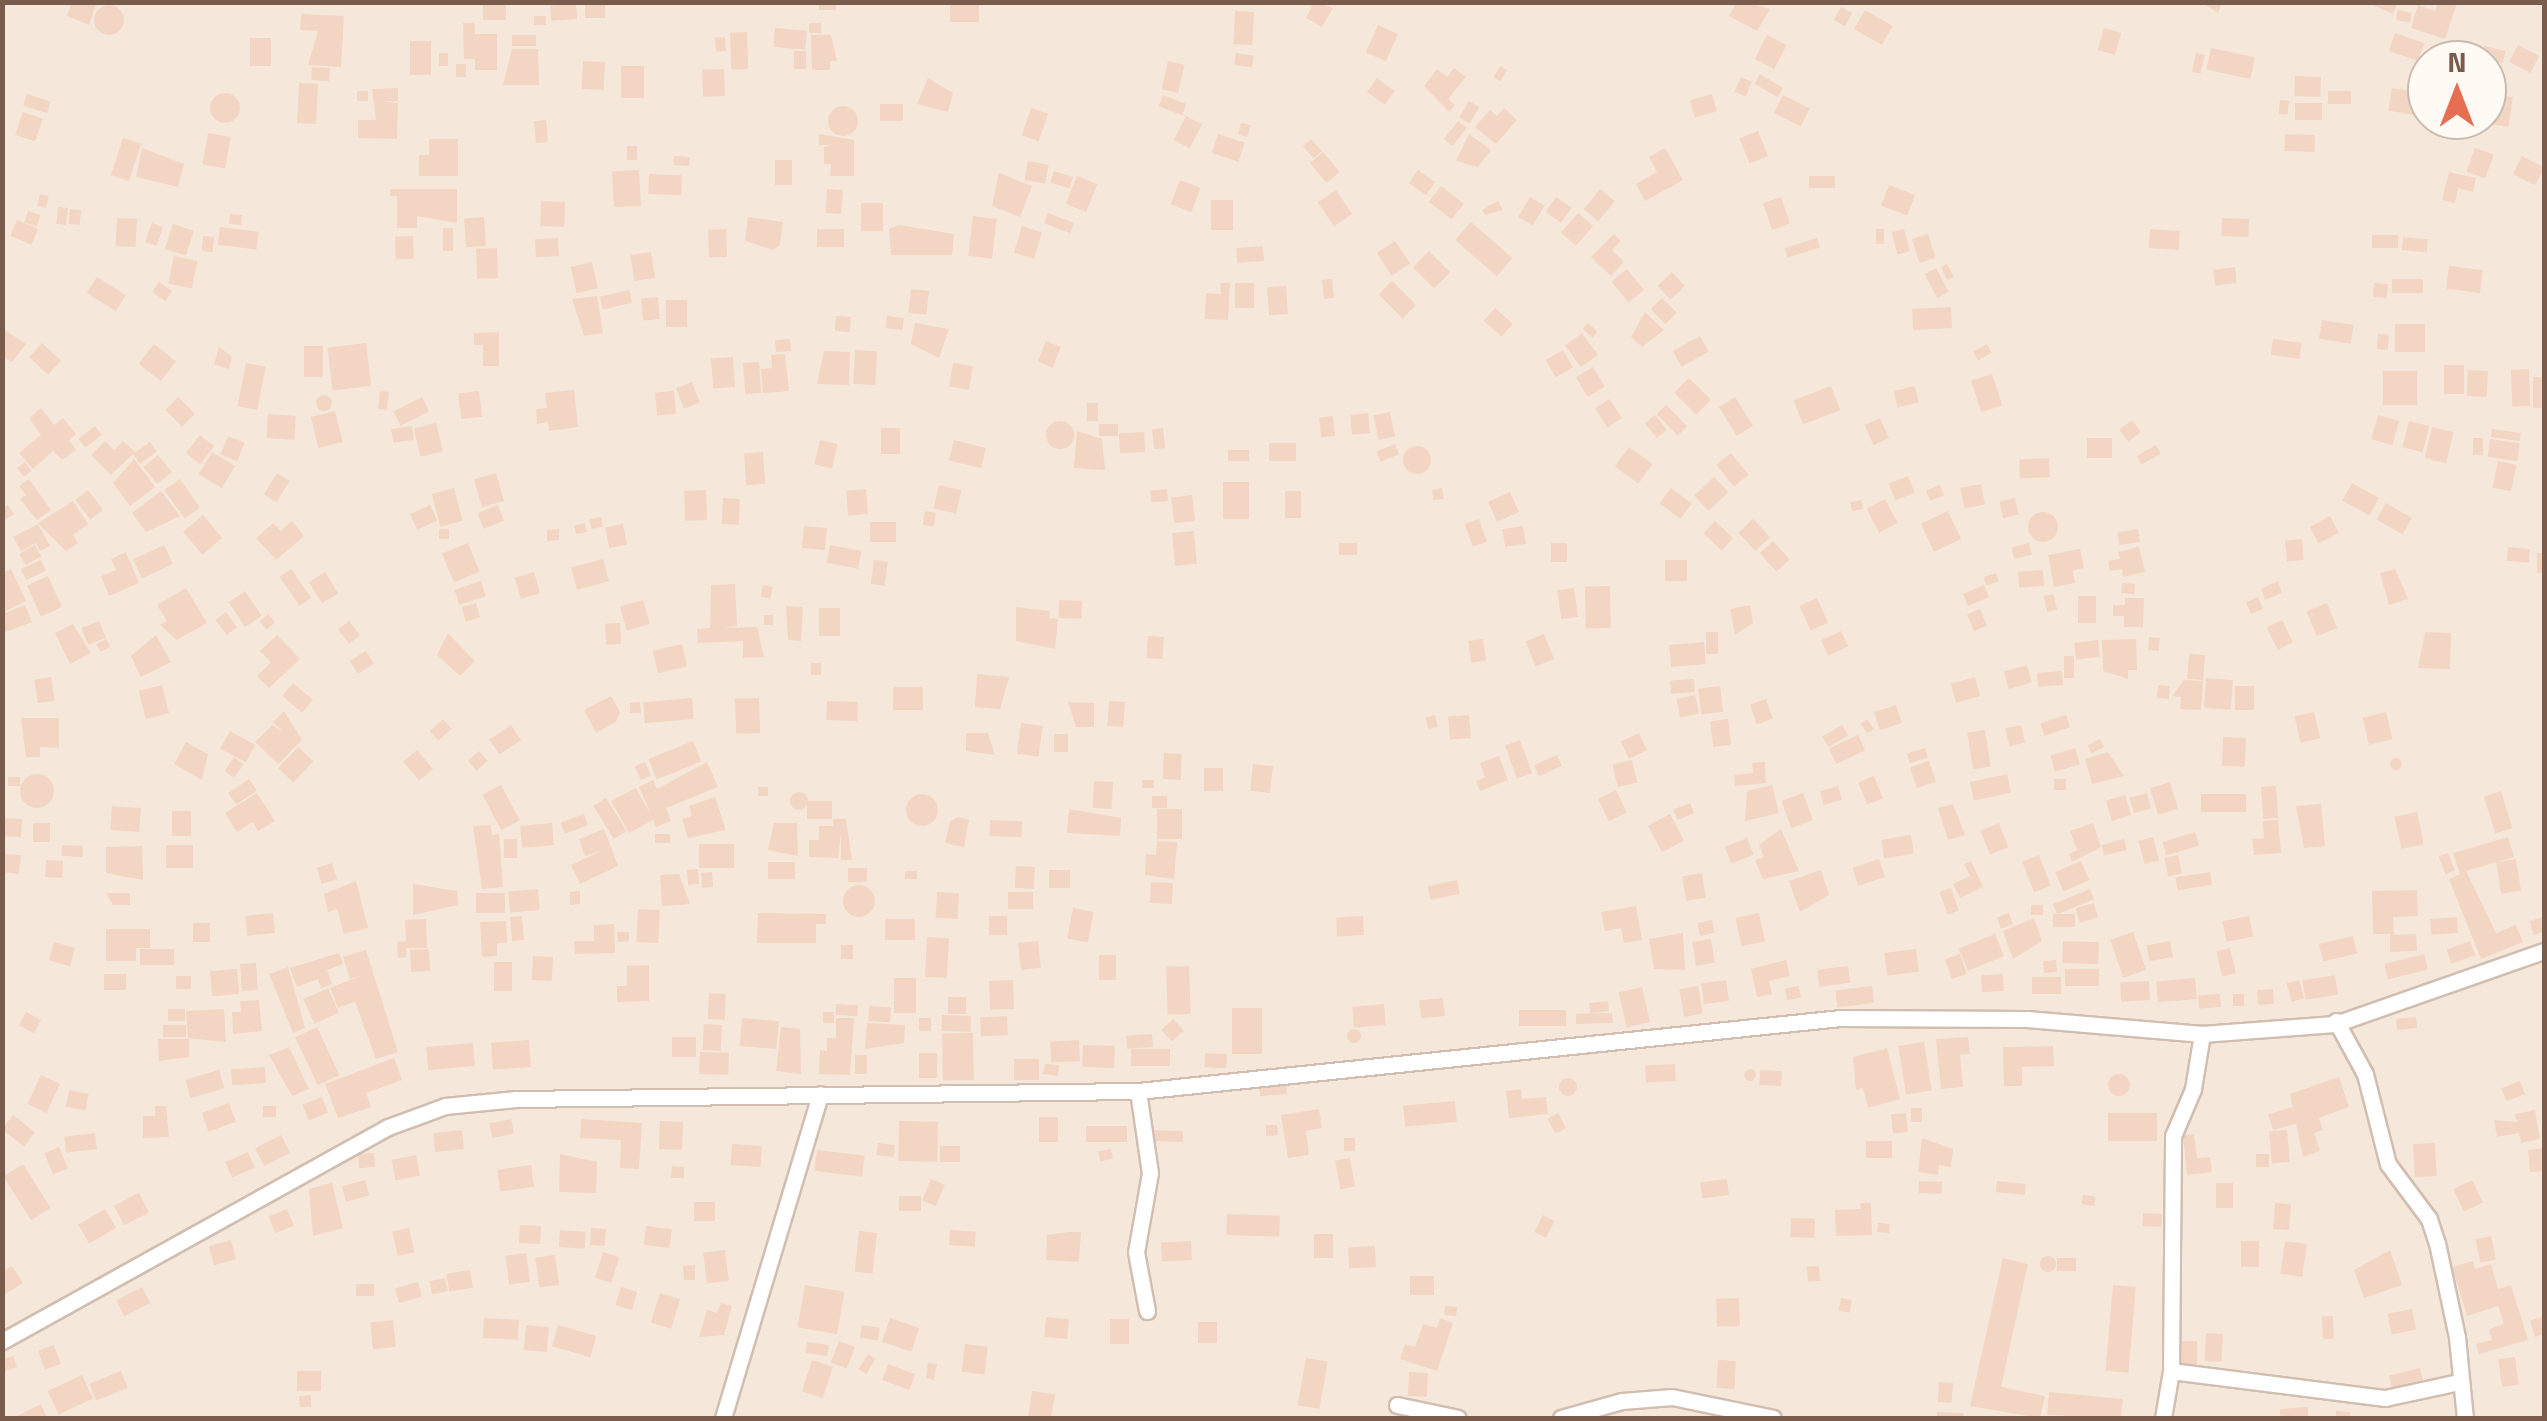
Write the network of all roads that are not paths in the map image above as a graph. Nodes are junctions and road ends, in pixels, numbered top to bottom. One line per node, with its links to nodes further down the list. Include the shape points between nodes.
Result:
1 (2544, 951): 2 (street)
2 (2336, 1021): 3 (street); 9 (street, via 2365,1074 2388,1164 2429,1219 2438,1243)
3 (2202, 1034): 4 (street, via 2028,1019 1841,1018); 8 (street, via 2193,1089 2173,1136)
4 (1138, 1091): 5 (street); 6 (street, via 1150,1173 1136,1252)
5 (820, 1094): 7 (street, via 445,1106 388,1127); 12 (street)
6 (1146, 1310)
7 (2, 1341)
8 (2171, 1371): 9 (street, via 2385,1398); 17 (street)
9 (2459, 1382): 18 (street)
10 (1622, 1401): 14 (street); 15 (street); 16 (street, via 1672,1398)
11 (1397, 1405): 13 (street)
12 (723, 1418)
13 (1458, 1418)
14 (1561, 1418)
15 (1624, 1418)
16 (1773, 1418)
17 (2163, 1418)
18 (2465, 1418)

